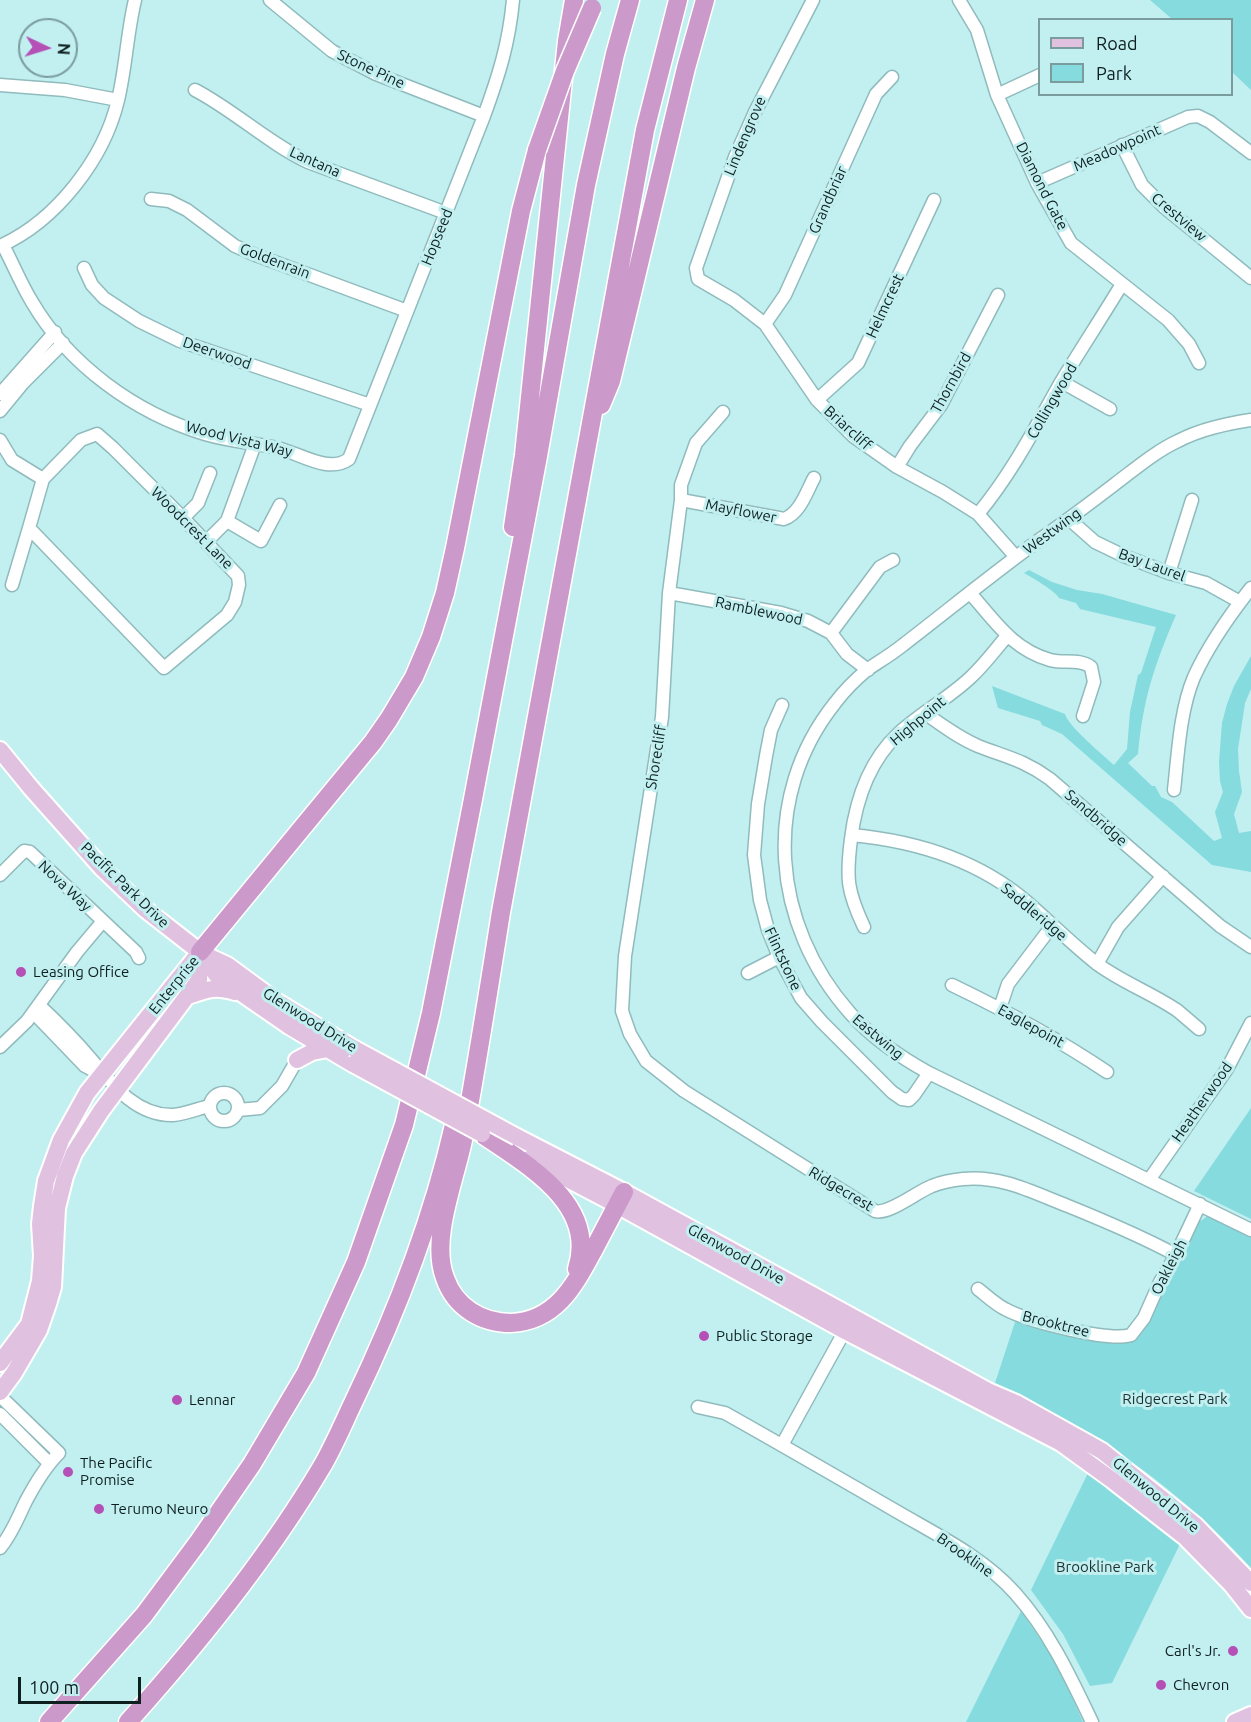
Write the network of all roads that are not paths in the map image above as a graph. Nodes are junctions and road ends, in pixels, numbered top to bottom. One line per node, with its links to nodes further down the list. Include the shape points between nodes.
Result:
1 (134, 0): 16 (street)
2 (270, 0): 17 (street, Stone Pine, via 332,51 376,74)
3 (513, 0): 17 (street, Hopseed, via 510,34)
4 (574, 0): 76 (highway, via 524,455)
5 (630, 0): 76 (highway, via 586,184)
6 (678, 0): 43 (highway, via 645,130)
7 (705, 0): 43 (highway, via 611,381)
8 (813, 0): 27 (street, Lindengrove, via 735,157 696,268)
9 (965, 2): 15 (street, Diamond Gate)
10 (593, 4): 85 (highway, bridge, via 537,150 521,211 453,559 431,637 414,677 372,742)
11 (1038, 76): 15 (street)
12 (892, 77): 31 (street, Grandbriar, via 876,94 785,295)
13 (0, 85): 16 (street, via 64,90)
14 (195, 90): 23 (street, Lantana, via 291,154)
15 (997, 94): 20 (street, Diamond Gate)
16 (118, 100): 24 (street, via 101,146 74,188 30,229)
17 (484, 116): 23 (street, Hopseed)
18 (1122, 145): 19 (street, Meadowpoint, via 1198,116); 20 (street, Meadowpoint); 26 (street, Crestview, via 1142,185)
19 (1251, 153)
20 (1037, 183): 28 (street, Diamond Gate, via 1071,243)
21 (151, 199): 30 (street, Goldenrain, via 169,201 187,210 235,246 253,254)
22 (934, 200): 37 (street, Helmcrest, via 858,363)
23 (446, 213): 30 (street, Hopseed)
24 (2, 245): 32 (street, Wood Vista Way, via 32,302)
25 (84, 268): 38 (street, Deerwood, via 104,298 180,341)
26 (1251, 278)
27 (698, 279): 31 (street, Briarcliff)
28 (1122, 284): 34 (street, Diamond Gate, via 1168,320); 35 (street, Collingwood)
29 (998, 295): 47 (street, Thornbird, via 941,405)
30 (407, 311): 38 (street, Hopseed)
31 (765, 324): 37 (street, Briarcliff)
32 (55, 332): 33 (street, Wood Vista Way); 36 (street)
33 (63, 343): 40 (street); 45 (street, Wood Vista Way, via 113,389 169,421)
34 (1199, 363)
35 (1062, 382): 39 (street); 54 (street, Collingwood, via 1027,445)
36 (0, 394)
37 (817, 400): 47 (street, Briarcliff, via 853,436)
38 (370, 405): 46 (street, Hopseed, via 349,459)
39 (1110, 409)
40 (0, 411)
41 (723, 412): 51 (street, Shorecliff, via 696,443 681,485)
42 (1251, 420): 56 (street, Westwing, via 1218,426 1178,441)
43 (587, 437): 80 (highway)
44 (0, 440): 50 (street, via 12,460)
45 (255, 444): 46 (street, Wood Vista Way, via 326,465); 57 (street)
46 (340, 465)
47 (897, 467): 54 (street, Briarcliff)
48 (210, 473): 55 (street, via 198,503)
49 (814, 478): 51 (street, Mayflower, via 798,509 784,519)
50 (43, 479): 55 (street, Woodcrest Lane, via 81,440 96,434); 58 (street, Woodcrest Lane)
51 (681, 500): 65 (street, Shorecliff)
52 (1192, 500): 62 (street)
53 (280, 506): 57 (street, via 261,541)
54 (978, 514): 60 (street, Briarcliff)
55 (183, 518): 59 (street, Woodcrest Lane)
56 (1069, 519): 60 (street, Westwing); 62 (street, Bay Laurel, via 1095,542)
57 (228, 521): 59 (street)
58 (29, 528): 59 (street, Woodcrest Lane, via 164,668 227,615 235,602 238,576); 63 (street, Woodcrest Lane)
59 (206, 542)
60 (1016, 557): 66 (street, Westwing)
61 (893, 560): 68 (street, via 880,567)
62 (1169, 573): 67 (street, Bay Laurel, via 1206,583)
63 (12, 585)
64 (1251, 588): 67 (street)
65 (669, 593): 68 (street, Ramblewood, via 781,613); 106 (street, Shorecliff, via 662,717 625,956 622,1011 646,1061)
66 (970, 593): 69 (street); 70 (street, Westwing)
67 (1240, 602): 75 (street, via 1211,643 1193,679 1180,730)
68 (831, 633): 70 (street, Ramblewood, via 847,654)
69 (1007, 636): 72 (street, Highpoint, via 972,677); 73 (street, via 1047,659 1091,667 1094,682)
70 (868, 670): 103 (street, Eastwing, via 822,721 800,764 788,802 784,865 795,916 831,989 850,1014 883,1044)
71 (782, 705): 86 (street, Flintstone, via 771,730 754,855 763,910)
72 (926, 714): 77 (street, Highpoint, via 899,733 878,757 856,805); 79 (street, Sandbridge, via 955,735 1033,766)
73 (1083, 716)
74 (0, 750): 85 (main road, Pacific Park Drive, via 102,868 145,909)
75 (1174, 790)
76 (473, 799): 130 (highway, via 431,1013 404,1125 356,1262 332,1317 306,1373 252,1464 199,1541 144,1615)
77 (852, 835): 82 (street, Saddleridge, via 914,844 957,860 1009,889); 83 (street, Highpoint, via 849,890)
78 (0, 875): 81 (street, Nova Way, via 26,851)
79 (1163, 876): 84 (street, Sandbridge, via 1220,926); 88 (street, via 1118,927)
80 (501, 912): 117 (highway, via 476,1071 443,1231 441,1263 457,1301 470,1313 486,1319 523,1322 539,1317); 131 (highway, via 446,1159 402,1291 374,1359 322,1467 248,1578)
81 (103, 921): 87 (street, Nova Way); 94 (street, Nova Way)
82 (1052, 926): 88 (street, Saddleridge); 93 (street, via 1008,984)
83 (864, 927)
84 (1251, 947)
85 (200, 952): 91 (main road, Pacific Park Drive, via 218,977); 92 (main road, Enterprise, via 199,980); 100 (main road, Glenwood Drive, via 227,965); 104 (main road, Enterprise)
86 (779, 957): 89 (street); 103 (street, Flintstone, via 801,998 892,1092 909,1100)
87 (139, 958)
88 (1097, 964): 96 (street, Saddleridge, via 1178,1011)
89 (748, 973)
90 (952, 985): 93 (street, Eaglepoint)
91 (239, 993): 92 (main road, via 218,987); 97 (main road, Pacific Park Drive)
92 (188, 996): 105 (main road, Enterprise)
93 (1000, 1008): 102 (street, Eaglepoint)
94 (36, 1009): 98 (street, Nova Way); 104 (street, via 85,1066)
95 (1251, 1023): 111 (street, Heatherwood, via 1227,1069)
96 (1199, 1029)
97 (297, 1030): 99 (main road, Pacific Park Drive); 101 (main road)
98 (0, 1047)
99 (328, 1049): 100 (main road, Pacific Park Drive); 101 (main road)
100 (353, 1056): 109 (main road, Glenwood Drive, bridge); 110 (main road, Glenwood Drive, bridge)
101 (297, 1060): 108 (street, via 282,1086 264,1104 259,1101)
102 (1107, 1072)
103 (929, 1073): 111 (street, Eastwing)
104 (103, 1076): 105 (street); 120 (main road, Enterprise, via 87,1093 46,1181 40,1224 40,1281 31,1318)
105 (117, 1089): 107 (street, via 153,1113 173,1115); 121 (main road, Enterprise, via 74,1153 65,1176 57,1208 53,1287 48,1304 39,1330)
106 (684, 1091): 115 (street, Ridgecrest, via 875,1211 884,1212 940,1183 992,1179 1022,1187)
107 (209, 1106): 108 (street, via 222,1093 230,1094); 108 (street, via 213,1117 220,1121 232,1119)
108 (237, 1106)
109 (482, 1134): 110 (highway)
110 (515, 1148): 112 (main road, Glenwood Drive); 117 (highway, via 571,1208 578,1225 581,1255)
111 (1149, 1179): 113 (street, Eastwing)
112 (620, 1199): 117 (highway, via 575,1284); 118 (main road, Glenwood Drive)
113 (1200, 1204): 114 (street, Eastwing); 115 (street, Oakleigh)
114 (1251, 1230)
115 (1176, 1255): 119 (street, Oakleigh)
116 (978, 1289): 119 (street, Brooktree, via 1003,1308 1038,1322 1124,1337)
117 (563, 1298)
118 (849, 1324): 124 (street); 127 (main road, Glenwood Drive, via 1060,1426 1102,1451 1195,1526); 128 (main road, Glenwood Drive, via 1083,1458 1185,1537)
119 (1137, 1328)
120 (0, 1363)
121 (0, 1394): 125 (street, via 59,1453)
122 (698, 1407): 124 (street, Brookline, via 725,1413)
123 (0, 1414): 125 (street)
124 (782, 1445): 132 (street, Brookline, via 984,1564 1036,1618 1072,1678)
125 (49, 1463): 126 (street)
126 (0, 1548)
127 (1251, 1583)
128 (1251, 1609)
129 (1251, 1715): 133 (main road)
130 (50, 1721)
131 (129, 1722)
132 (1092, 1722)
133 (1234, 1722)

